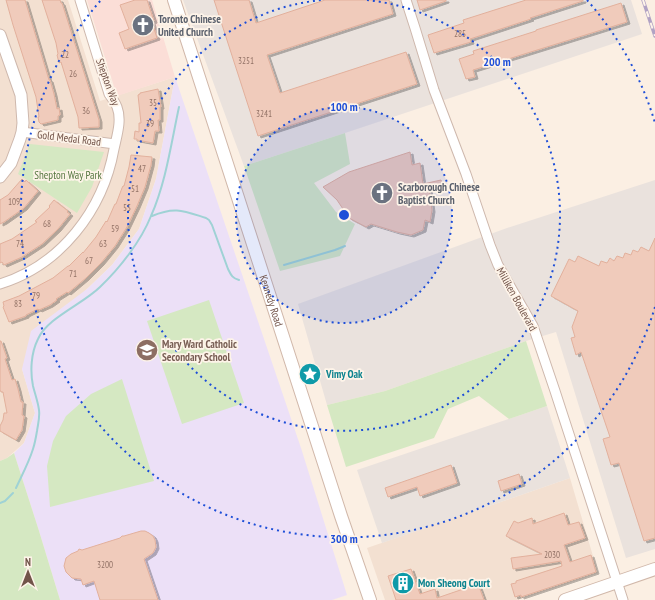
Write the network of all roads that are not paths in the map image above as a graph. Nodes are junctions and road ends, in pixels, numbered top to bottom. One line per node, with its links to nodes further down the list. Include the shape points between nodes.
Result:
1 (80, 0): 6 (street, Shepton Way, via 110,94 118,107 120,122)
2 (174, 0): 11 (main road, Kennedy Road)
3 (406, 0): 10 (street, Milliken Boulevard, via 434,90 495,258 536,333)
4 (0, 35): 5 (street, via 21,95)
5 (22, 132): 6 (street, Gold Medal Road); 7 (street, via 11,163)
6 (115, 144): 8 (street, Shepton Way, via 101,194 78,229 45,261)
7 (0, 177)
8 (0, 284)
9 (655, 569): 10 (main road)
10 (617, 582): 12 (main road); 13 (street, Milliken Boulevard)
11 (370, 600)
12 (565, 600)
13 (623, 600)

